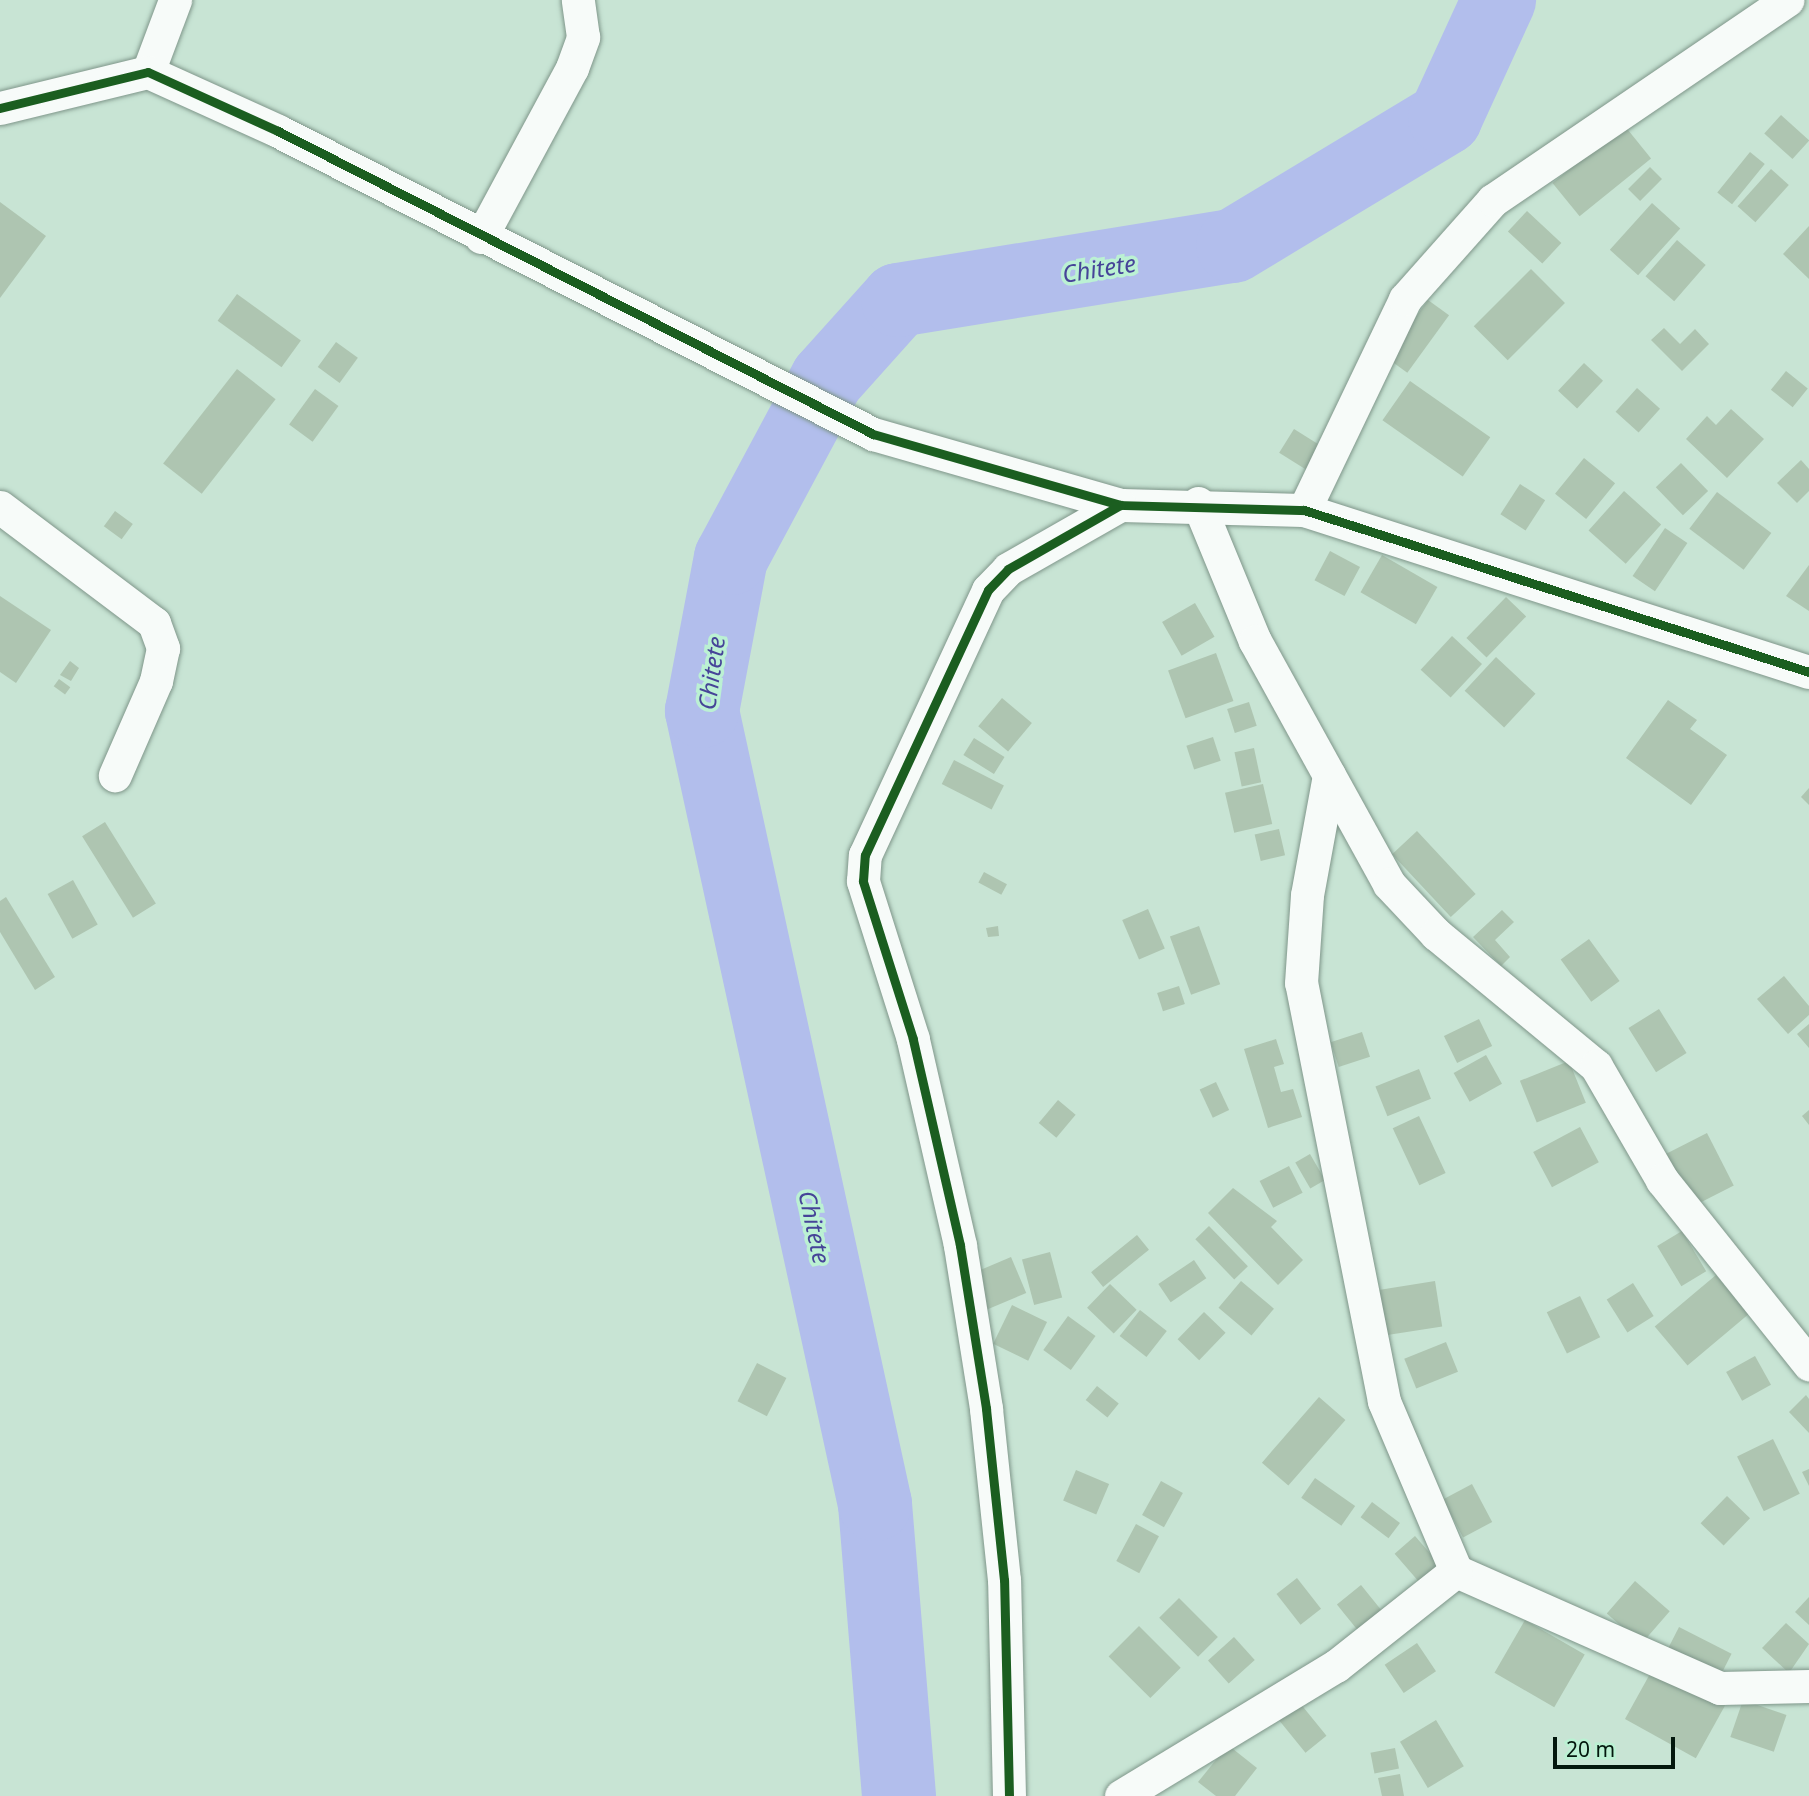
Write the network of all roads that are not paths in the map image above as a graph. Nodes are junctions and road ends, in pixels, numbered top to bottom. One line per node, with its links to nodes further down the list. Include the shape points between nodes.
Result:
1 (175, 0): 4 (street)
2 (578, 0): 6 (street, via 583,37 572,68)
3 (1787, 0): 10 (street, via 1493,200 1405,299)
4 (148, 72): 5 (street); 6 (street)
5 (0, 108)
6 (481, 237): 8 (street, via 873,434)
7 (1198, 503): 8 (street); 10 (street); 13 (street, via 1255,641)
8 (1120, 505): 17 (street, via 1008,569 988,590 865,855 863,881 913,1039 960,1245 986,1408 1004,1580)
9 (0, 507): 12 (street, via 154,623 163,648 156,681)
10 (1304, 510): 11 (street)
11 (1809, 673)
12 (115, 775)
13 (1329, 775): 14 (street, via 1389,884 1436,934 1596,1066 1662,1180); 15 (street, via 1307,895 1305,1010 1384,1401)
14 (1809, 1364)
15 (1456, 1571): 16 (street, via 1720,1688); 18 (street, via 1336,1666)
16 (1809, 1686)
17 (1009, 1796)
18 (1121, 1796)

